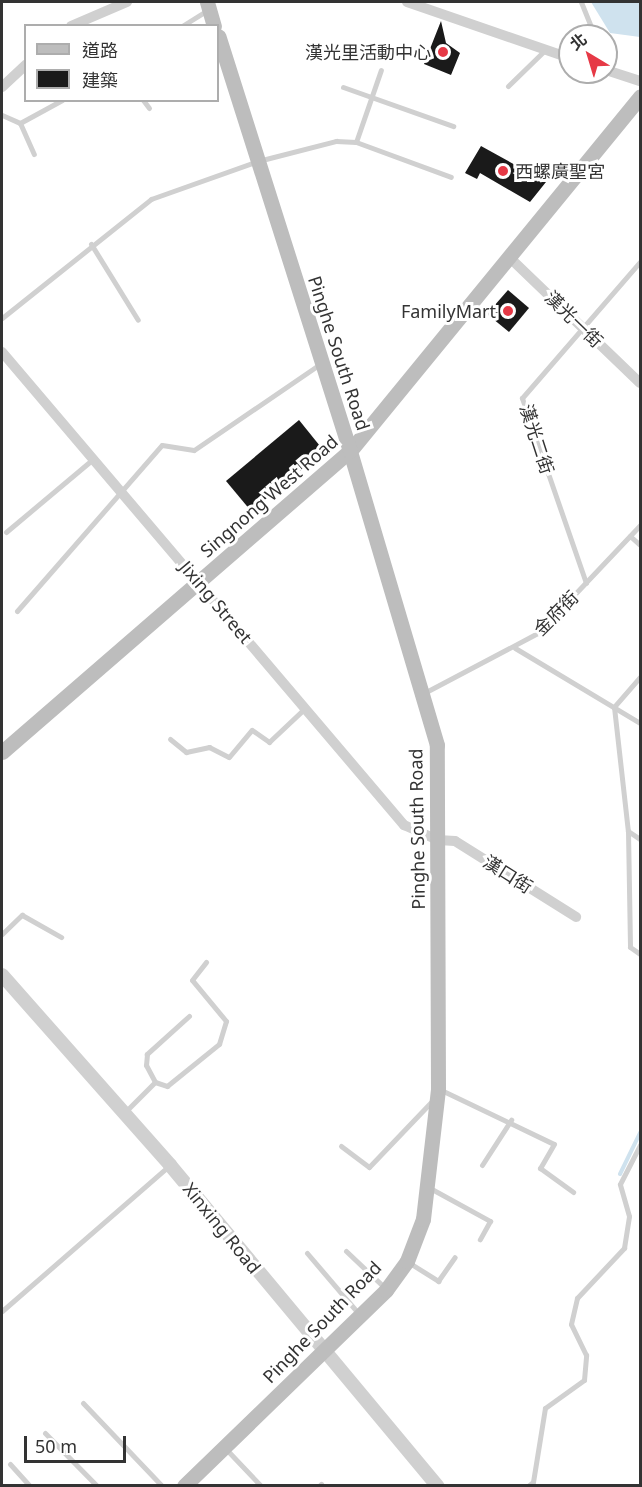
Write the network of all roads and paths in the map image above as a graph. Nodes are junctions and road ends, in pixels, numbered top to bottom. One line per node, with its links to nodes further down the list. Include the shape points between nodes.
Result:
1 (127, 2): 5 (street)
2 (407, 2): 10 (street)
3 (581, 2): 8 (lane)
4 (208, 5): 6 (lane); 7 (main road)
5 (76, 24)
6 (184, 24)
7 (213, 24)
8 (590, 24)
9 (219, 39): 29 (main road, Pinghe South Road)
10 (545, 50): 11 (street); 18 (lane)
11 (558, 54)
12 (24, 67): 16 (street)
13 (381, 70): 20 (lane)
14 (618, 72): 15 (street)
15 (640, 81)
16 (2, 87)
17 (343, 87): 20 (lane)
18 (508, 87)
19 (640, 96): 32 (main road, Singnong West Road)
20 (372, 97): 26 (lane); 27 (lane)
21 (58, 102): 25 (lane)
22 (145, 102): 23 (lane)
23 (150, 108)
24 (2, 115): 25 (lane)
25 (20, 123): 28 (lane)
26 (453, 126)
27 (356, 142): 29 (lane, via 336,141); 30 (lane)
28 (34, 154)
29 (258, 161): 31 (lane, via 151,199); 38 (main road, Pinghe South Road)
30 (451, 177)
31 (91, 244): 34 (lane); 35 (lane)
32 (508, 256): 36 (street, 漢光一街); 40 (main road, Singnong West Road)
33 (640, 262): 36 (lane, 漢光二街)
34 (2, 318)
35 (138, 320)
36 (584, 329): 39 (street, 漢光一街); 48 (lane, 漢光二街, via 522,398)
37 (2, 352): 41 (street, Jixing Street)
38 (320, 364): 40 (main road, Pinghe South Road); 42 (lane, via 194,450 162,445)
39 (640, 383)
40 (350, 452): 47 (main road, Singnong West Road); 52 (main road, Pinghe South Road)
41 (95, 458): 42 (street, Jixing Street); 44 (lane)
42 (121, 488): 47 (street, Jixing Street); 49 (lane)
43 (640, 525): 45 (lane, 金府街)
44 (6, 532)
45 (630, 536): 46 (lane); 48 (lane, 金府街)
46 (640, 545)
47 (200, 583): 54 (street, Jixing Street); 57 (main road, Singnong West Road)
48 (586, 583): 50 (lane, 金府街, via 538,633)
49 (17, 611)
50 (515, 648): 52 (lane, 金府街); 53 (lane)
51 (640, 677): 53 (lane)
52 (422, 693): 59 (main road, Pinghe South Road, via 436,745)
53 (614, 707): 55 (lane); 58 (lane)
54 (304, 709): 56 (lane, via 269,742 252,730 229,757 209,747 186,752); 59 (street, Jixing Street, via 404,825)
55 (640, 723)
56 (170, 739)
57 (2, 752)
58 (628, 831): 60 (lane); 64 (lane, via 630,947)
59 (438, 840): 61 (street, 漢口街, via 455,841); 69 (main road, Pinghe South Road)
60 (640, 840)
61 (576, 917)
62 (2, 934): 63 (lane, via 22,915)
63 (61, 937)
64 (640, 954)
65 (206, 962): 68 (lane, via 192,980 226,1021 219,1044 167,1086)
66 (2, 975): 70 (street, Xinxing Road)
67 (189, 1016): 68 (lane, via 147,1053 146,1065)
68 (155, 1082): 70 (lane)
69 (437, 1093): 71 (lane); 72 (lane, via 369,1167); 76 (main road, Pinghe South Road)
70 (124, 1113): 74 (street, Xinxing Road)
71 (511, 1120): 75 (lane); 77 (lane, via 554,1144 540,1168)
72 (341, 1146)
73 (640, 1146): 97 (lane, via 620,1184 629,1216 624,1248 578,1298 571,1324 586,1355 584,1380 545,1408 533,1482)
74 (170, 1165): 84 (lane); 86 (street, Xinxing Road)
75 (482, 1165)
76 (427, 1187): 78 (lane, via 490,1221); 82 (main road, Pinghe South Road, via 423,1219)
77 (573, 1192)
78 (480, 1239)
79 (346, 1251): 83 (lane)
80 (306, 1253): 85 (lane)
81 (455, 1257): 82 (lane, via 438,1281)
82 (406, 1261): 83 (main road, Pinghe South Road)
83 (386, 1290): 85 (main road, Pinghe South Road)
84 (2, 1311)
85 (360, 1315): 86 (main road, Pinghe South Road)
86 (323, 1353): 89 (main road, Pinghe South Road); 96 (street, Xinxing Road)
87 (83, 1403): 94 (lane)
88 (45, 1433): 93 (lane)
89 (224, 1447): 91 (main road, Pinghe South Road); 95 (lane)
90 (10, 1464): 92 (lane)
91 (191, 1483)
92 (30, 1485)
93 (97, 1485)
94 (162, 1485)
95 (261, 1485)
96 (435, 1485)
97 (528, 1485)

